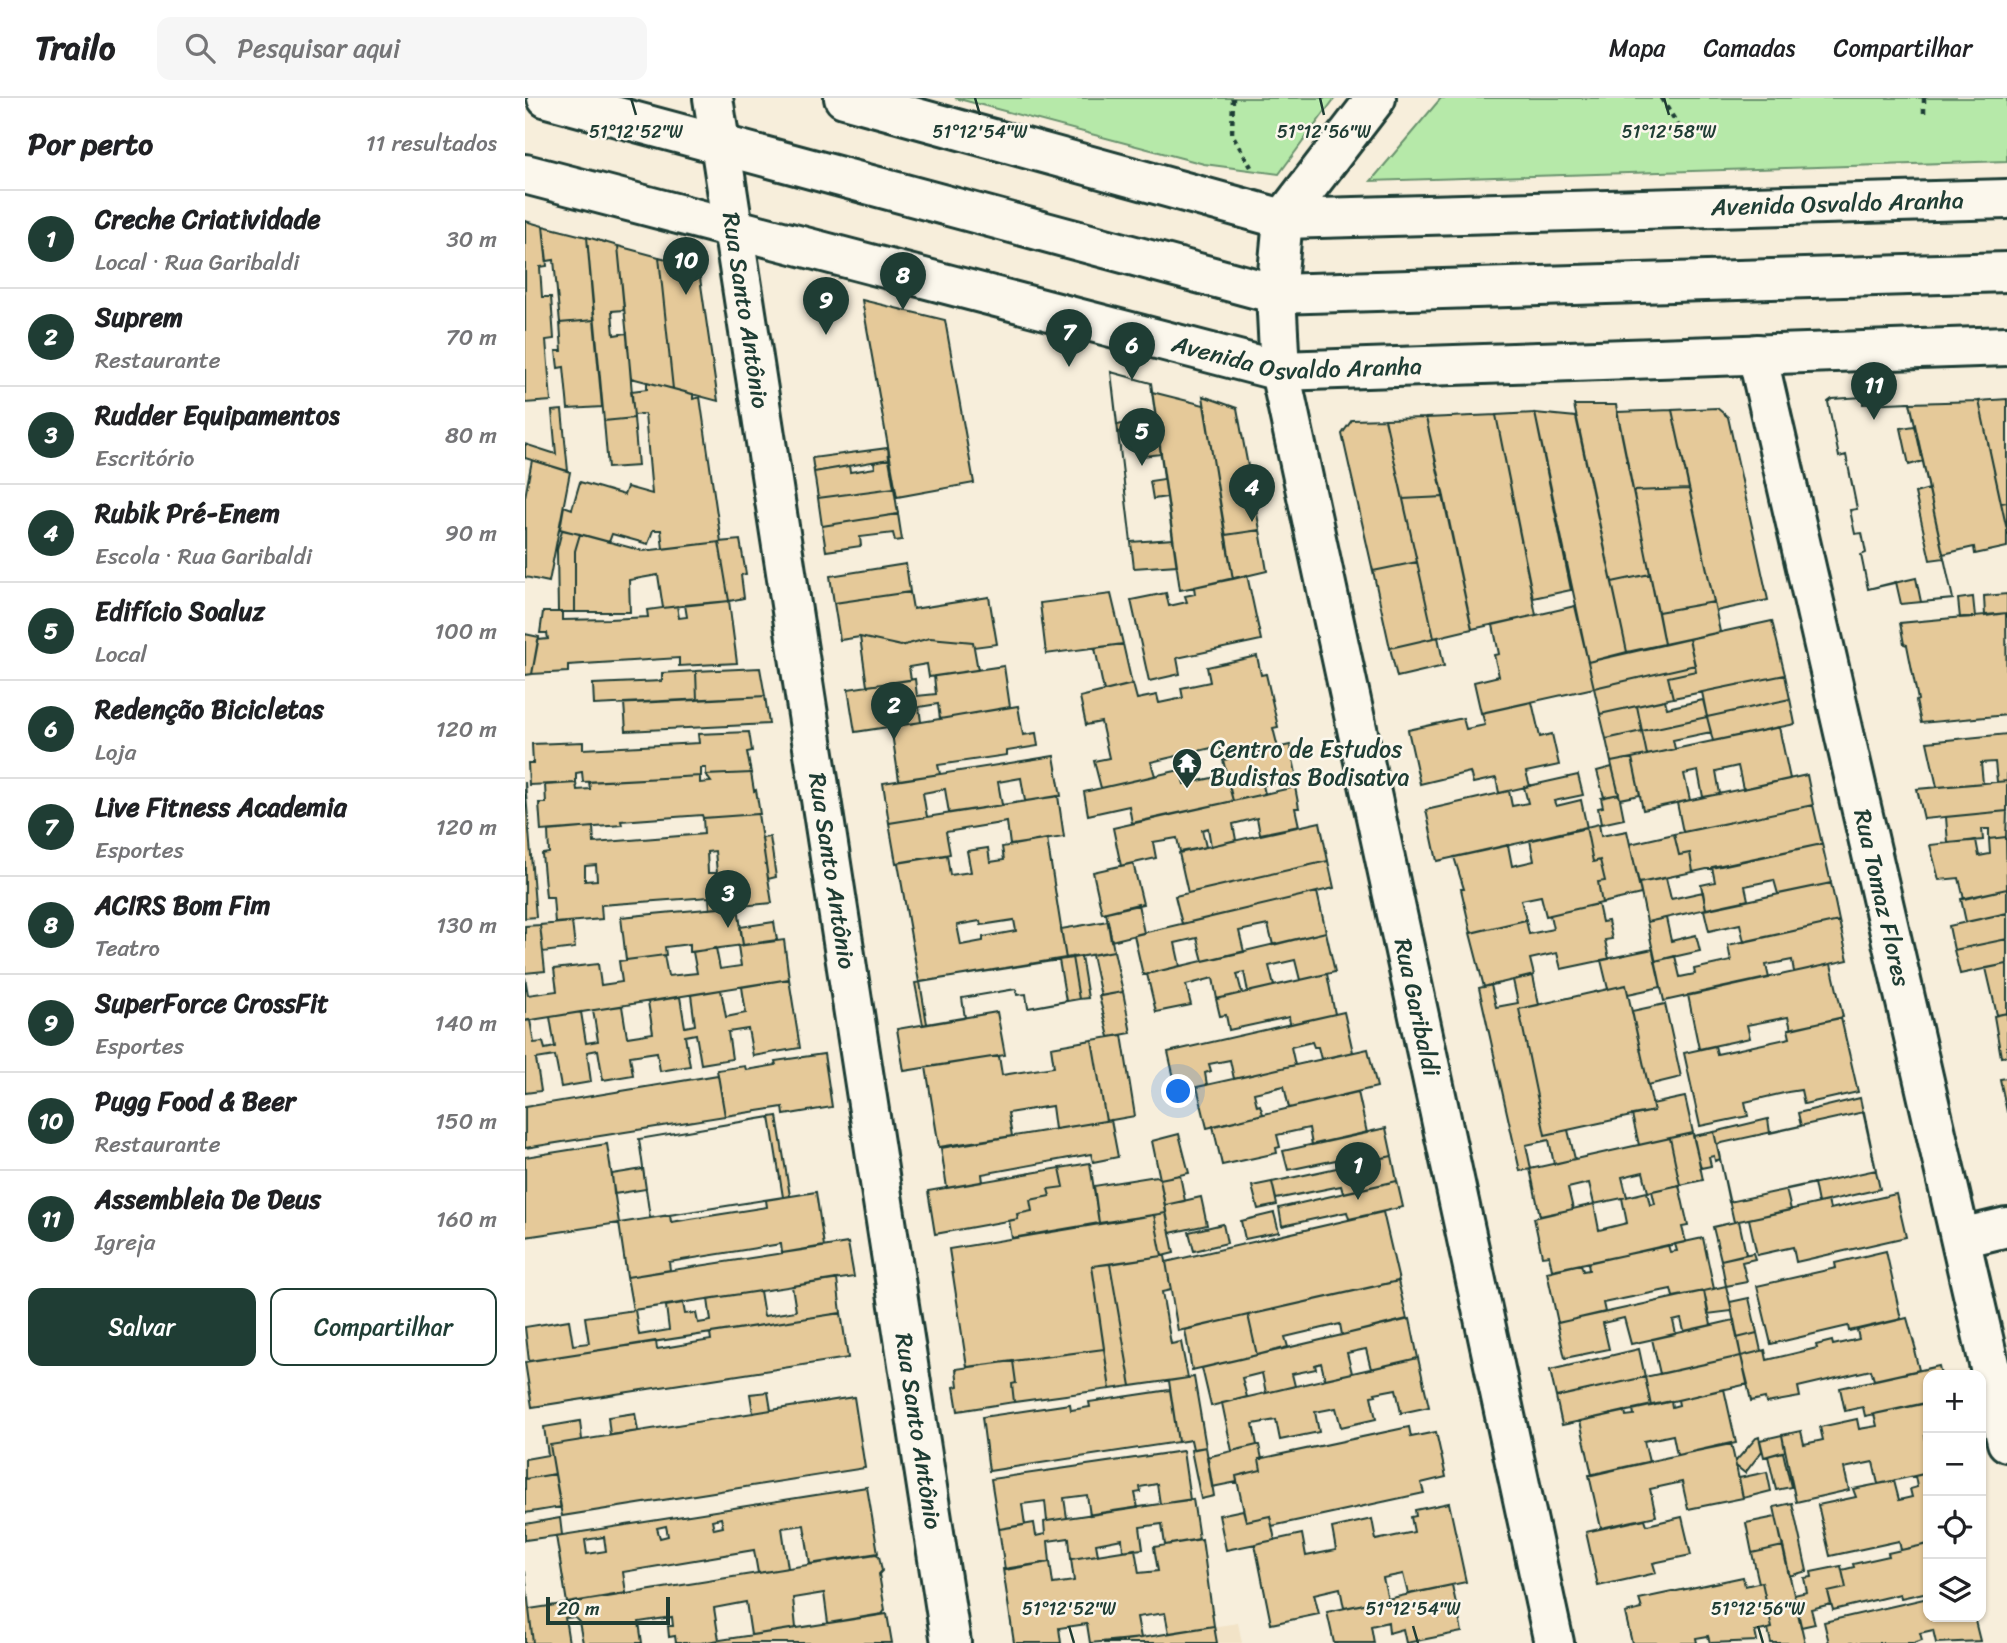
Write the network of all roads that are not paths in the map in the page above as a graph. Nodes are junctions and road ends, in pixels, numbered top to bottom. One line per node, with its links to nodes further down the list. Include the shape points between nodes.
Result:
1 (547, 98): 5 (street)
2 (713, 98): 5 (street, Rua Santo Antônio)
3 (845, 98): 8 (street, Avenida Osvaldo Aranha)
4 (1377, 98): 8 (street)
5 (721, 144): 9 (street, Rua Santo Antônio); 11 (street)
6 (525, 174): 9 (street, Avenida Osvaldo Aranha)
7 (2007, 199): 8 (street, Avenida Osvaldo Aranha)
8 (1283, 219): 11 (street, Rua Garibaldi)
9 (734, 229): 14 (street, Avenida Osvaldo Aranha); 18 (street, Rua Santo Antônio)
10 (2007, 272): 11 (street)
11 (1276, 293): 14 (street, Rua Garibaldi)
12 (2007, 346): 13 (street, Avenida Osvaldo Aranha)
13 (1757, 354): 14 (street, Avenida Osvaldo Aranha); 16 (street, Rua Tomaz Flores)
14 (1280, 370): 19 (street, Rua Garibaldi)
15 (2007, 1227): 16 (street)
16 (1961, 1238): 17 (street, Rua Tomaz Flores)
17 (2007, 1442)
18 (951, 1643)
19 (1554, 1643)

